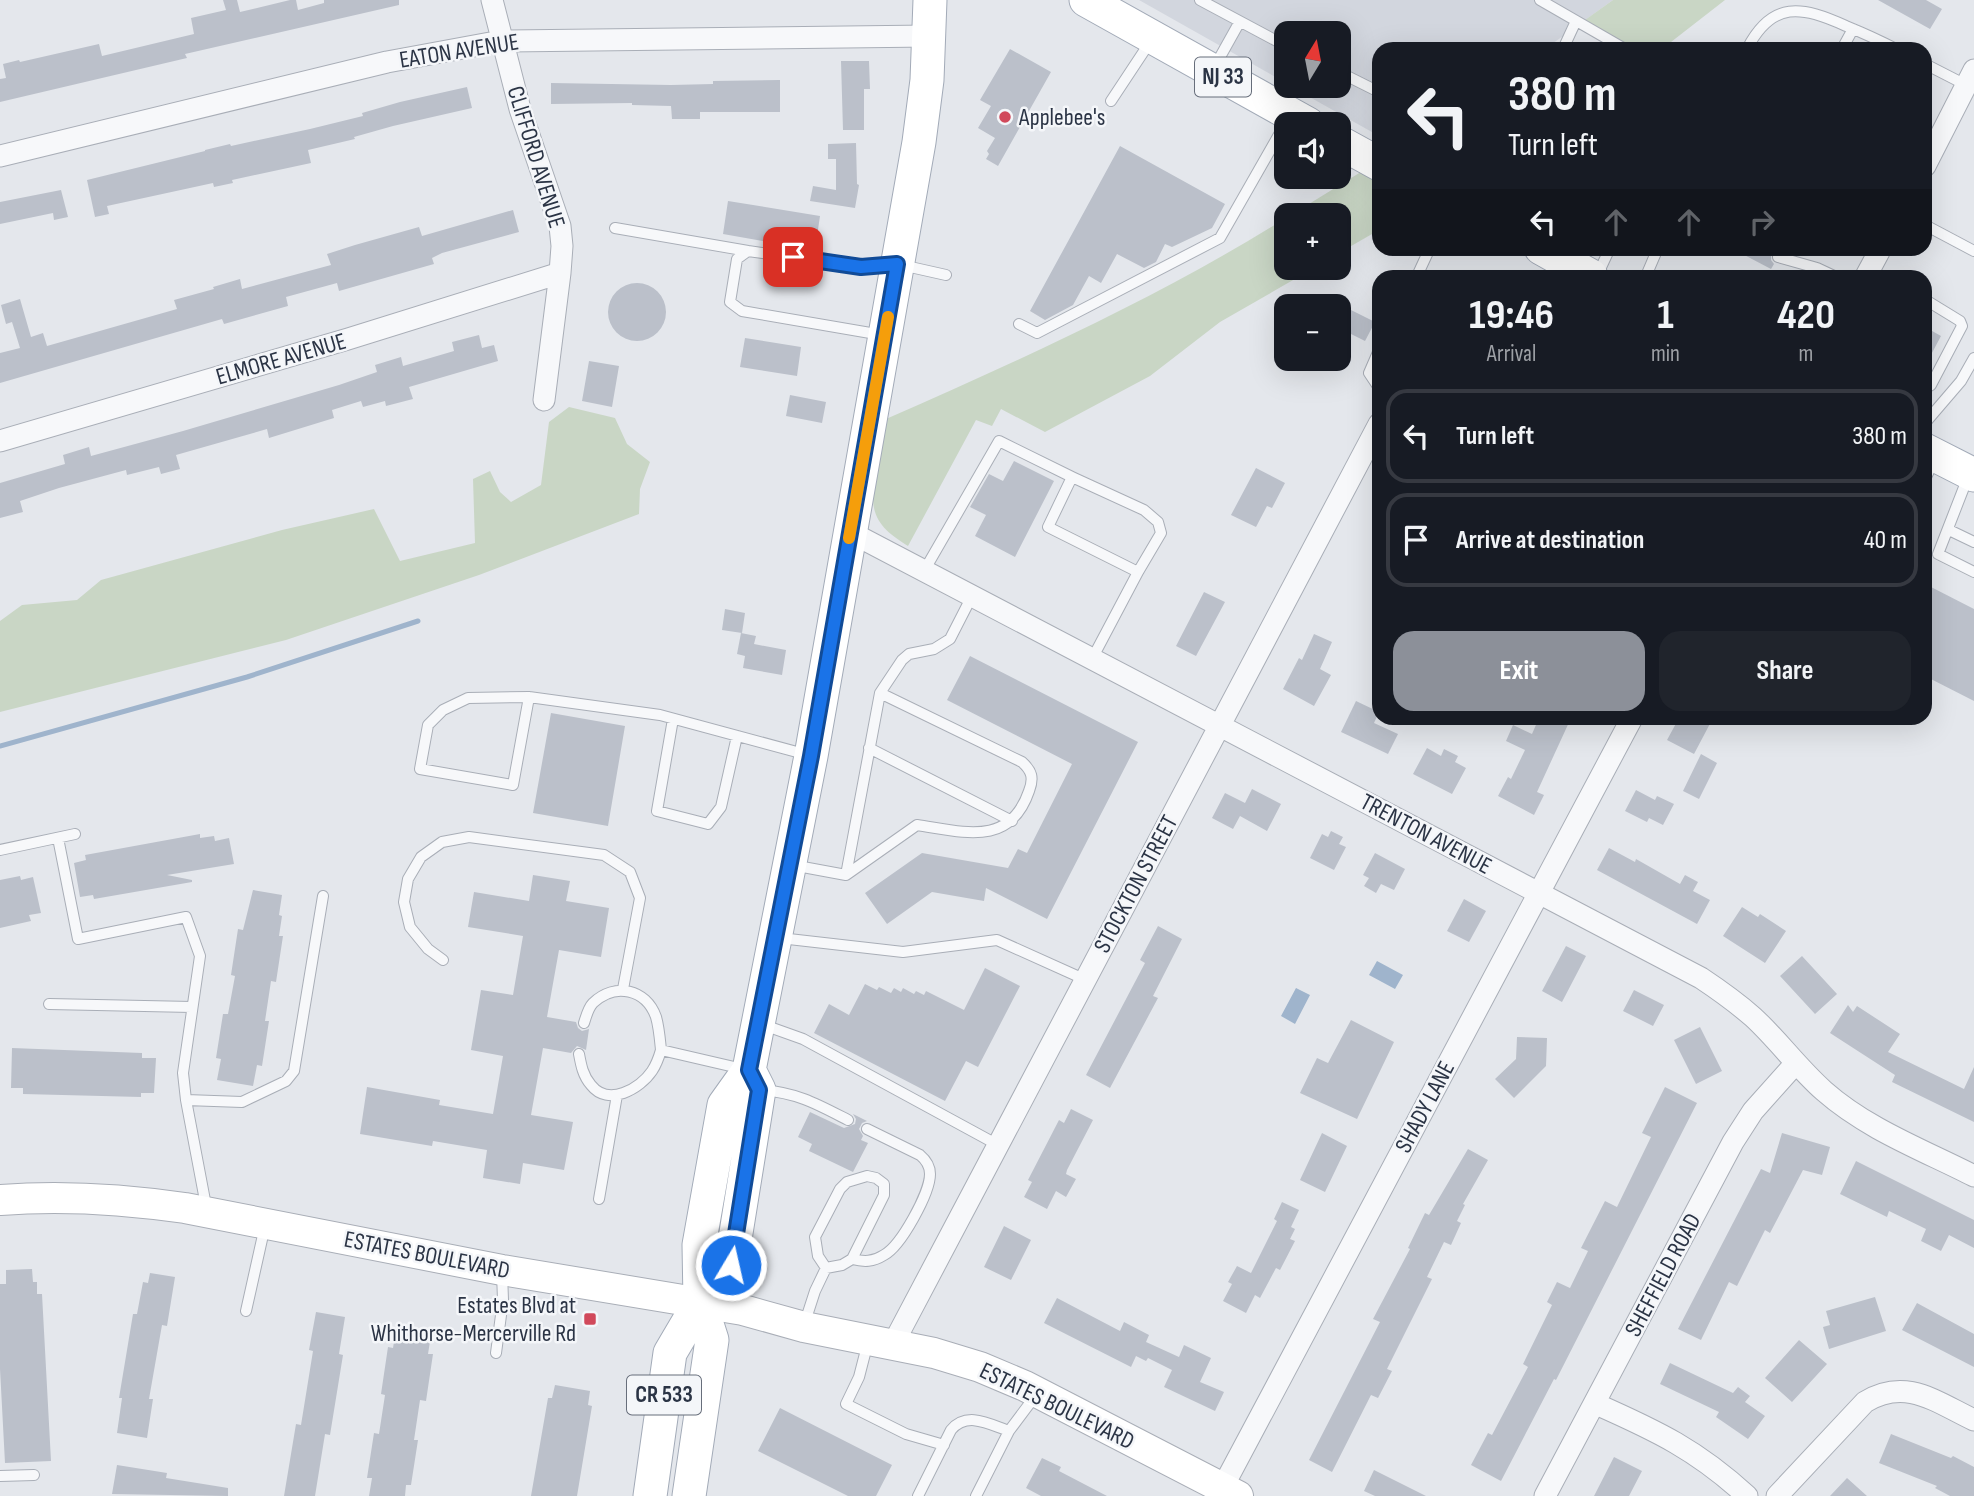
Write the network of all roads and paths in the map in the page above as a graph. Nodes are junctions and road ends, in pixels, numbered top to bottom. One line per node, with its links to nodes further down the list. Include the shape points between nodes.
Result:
1 (492, 0): 14 (street, CLIFFORD AVENUE)
2 (930, 0): 11 (main road, CR 533)
3 (1086, 0): 12 (main road, NJ 33)
4 (1200, 0): 9 (lane)
5 (1541, 0): 7 (lane)
6 (1561, 0): 7 (lane)
7 (1552, 8): 8 (lane)
8 (1576, 21): 15 (lane); 16 (lane)
9 (1239, 23): 13 (lane); 21 (lane)
10 (1853, 29): 17 (lane, via 1822,15 1786,10 1770,17); 18 (lane); 19 (lane)
11 (929, 36): 14 (street, EATON AVENUE); 38 (main road, CR 533, via 919,142)
12 (1153, 38): 21 (main road, NJ 33); 25 (lane)
13 (1274, 40)
14 (501, 41): 30 (street, EATON AVENUE, via 387,62); 41 (street, CLIFFORD AVENUE, via 560,226)
15 (1566, 42)
16 (1613, 42)
17 (1750, 42)
18 (1846, 42)
19 (1881, 42)
20 (1932, 66): 23 (lane)
21 (1213, 71): 26 (main road, NJ 33)
22 (1351, 78): 24 (lane)
23 (1970, 78): 28 (street)
24 (1372, 88)
25 (1111, 101)
26 (1286, 112)
27 (1351, 147): 31 (main road)
28 (1932, 152)
29 (1274, 154): 44 (lane, via 1220,238 1037,333)
30 (0, 156)
31 (1372, 156)
32 (615, 228): 34 (lane)
33 (1932, 229): 35 (lane)
34 (748, 251): 38 (lane, via 861,267); 45 (lane, via 737,259 730,302 742,311)
35 (1974, 251)
36 (1555, 256): 39 (main road)
37 (1778, 257): 40 (lane)
38 (897, 264): 42 (lane); 45 (main road, CR 533)
39 (1579, 270)
40 (1821, 270)
41 (560, 273): 50 (street, CLIFFORD AVENUE); 53 (street, ELMORE AVENUE)
42 (946, 275)
43 (1932, 304): 47 (lane, via 1962,326)
44 (1019, 324)
45 (885, 335): 58 (main road, CR 533)
46 (1974, 358): 49 (lane)
47 (1932, 383)
48 (1932, 390): 49 (lane)
49 (1950, 394): 51 (lane)
50 (544, 400)
51 (1932, 415)
52 (1372, 438): 69 (street, STOCKTON STREET)
53 (0, 440)
54 (1932, 463): 55 (main road)
55 (1972, 471): 57 (lane)
56 (1072, 477): 60 (lane, via 999,441); 61 (lane, via 1144,510 1158,522 1161,533); 61 (lane, via 1048,527)
57 (1949, 530): 59 (lane); 62 (lane, via 1938,554)
58 (850, 532): 60 (street, TRENTON AVENUE); 72 (main road, CR 533)
59 (1974, 542)
60 (924, 571): 63 (street, TRENTON AVENUE)
61 (1138, 572): 64 (lane)
62 (1974, 572)
63 (972, 596): 64 (street, TRENTON AVENUE); 65 (lane, via 950,639 934,649 909,654)
64 (1092, 659): 69 (street, TRENTON AVENUE)
65 (880, 693): 71 (lane); 73 (lane, via 1030,769 1030,789)
66 (529, 697): 66 (lane, via 468,698 443,710 428,725 420,769 513,785); 67 (lane)
67 (673, 719): 70 (lane); 70 (lane, via 657,811 708,824 721,807)
68 (1628, 725): 79 (street, SHADY LANE)
69 (1220, 726): 79 (street, TRENTON AVENUE); 83 (street, STOCKTON STREET)
70 (737, 736): 72 (lane)
71 (869, 748): 73 (lane); 78 (lane)
72 (811, 756): 77 (main road, CR 533)
73 (1012, 821): 78 (lane, via 978,834 917,825)
74 (75, 834): 75 (lane)
75 (58, 838): 76 (lane); 86 (lane, via 78,939 186,917 200,956)
76 (0, 850)
77 (789, 865): 78 (lane); 81 (main road, CR 533)
78 (846, 875)
79 (1539, 893): 91 (street, TRENTON AVENUE, via 1710,984 1754,1018); 118 (street, SHADY LANE)
80 (323, 896): 94 (lane, via 294,1070 286,1081 242,1102)
81 (774, 937): 83 (lane, via 903,952 996,940); 88 (main road, CR 533)
82 (443, 960): 84 (lane, via 410,927 404,902 408,879 421,857 442,842 469,837 604,855 630,872 640,898)
83 (1086, 980): 97 (street, STOCKTON STREET)
84 (623, 989): 87 (lane, via 591,1004); 89 (lane, via 642,997 655,1016)
85 (49, 1004): 86 (lane)
86 (192, 1007): 94 (lane, via 183,1073)
87 (584, 1023)
88 (758, 1023): 92 (main road, CR 533); 97 (lane, via 803,1039)
89 (662, 1050): 92 (lane); 93 (lane, via 652,1071 630,1091)
90 (579, 1054): 93 (lane, via 592,1088)
91 (1795, 1064): 98 (street, TRENTON AVENUE, via 1853,1113); 112 (street, SHEFFIELD ROAD, via 1733,1142)
92 (754, 1080): 95 (lane, via 808,1099); 106 (main road, CR 533, via 731,1265)
93 (617, 1095): 99 (lane)
94 (186, 1100): 101 (lane)
95 (848, 1120)
96 (867, 1129): 103 (lane, via 920,1155 931,1172 902,1237 887,1254 863,1262)
97 (998, 1146): 109 (street, STOCKTON STREET)
98 (1974, 1176)
99 (599, 1199)
100 (0, 1200): 101 (street, ESTATES BOULEVARD, via 82,1197)
101 (208, 1213): 102 (street, ESTATES BOULEVARD)
102 (266, 1223): 105 (street, ESTATES BOULEVARD); 107 (lane)
103 (852, 1259): 104 (lane); 104 (lane, via 884,1195 884,1184 876,1178 858,1178 840,1189 815,1237)
104 (826, 1268): 108 (lane)
105 (502, 1270): 106 (street, ESTATES BOULEVARD); 110 (lane)
106 (700, 1302): 108 (street, ESTATES BOULEVARD); 119 (main road, CR 533, via 670,1353); 120 (main road, CR 533, via 712,1340)
107 (246, 1311)
108 (804, 1327): 109 (street, ESTATES BOULEVARD)
109 (881, 1342): 111 (street, ESTATES BOULEVARD, via 980,1367); 115 (lane, via 846,1404 906,1433)
110 (496, 1353)
111 (1038, 1392): 114 (lane); 118 (street, ESTATES BOULEVARD)
112 (1596, 1404): 123 (street, SHEFFIELD ROAD); 124 (street, via 1689,1449)
113 (1974, 1420): 125 (street, via 1920,1394 1878,1395 1865,1402)
114 (1009, 1431): 115 (lane, via 968,1419 957,1422); 122 (lane)
115 (944, 1445): 121 (lane)
116 (34, 1475): 117 (lane)
117 (0, 1476)
118 (1226, 1493)
119 (650, 1496)
120 (690, 1496)
121 (918, 1496)
122 (976, 1496)
123 (1545, 1496)
124 (1747, 1496)
125 (1777, 1496)

